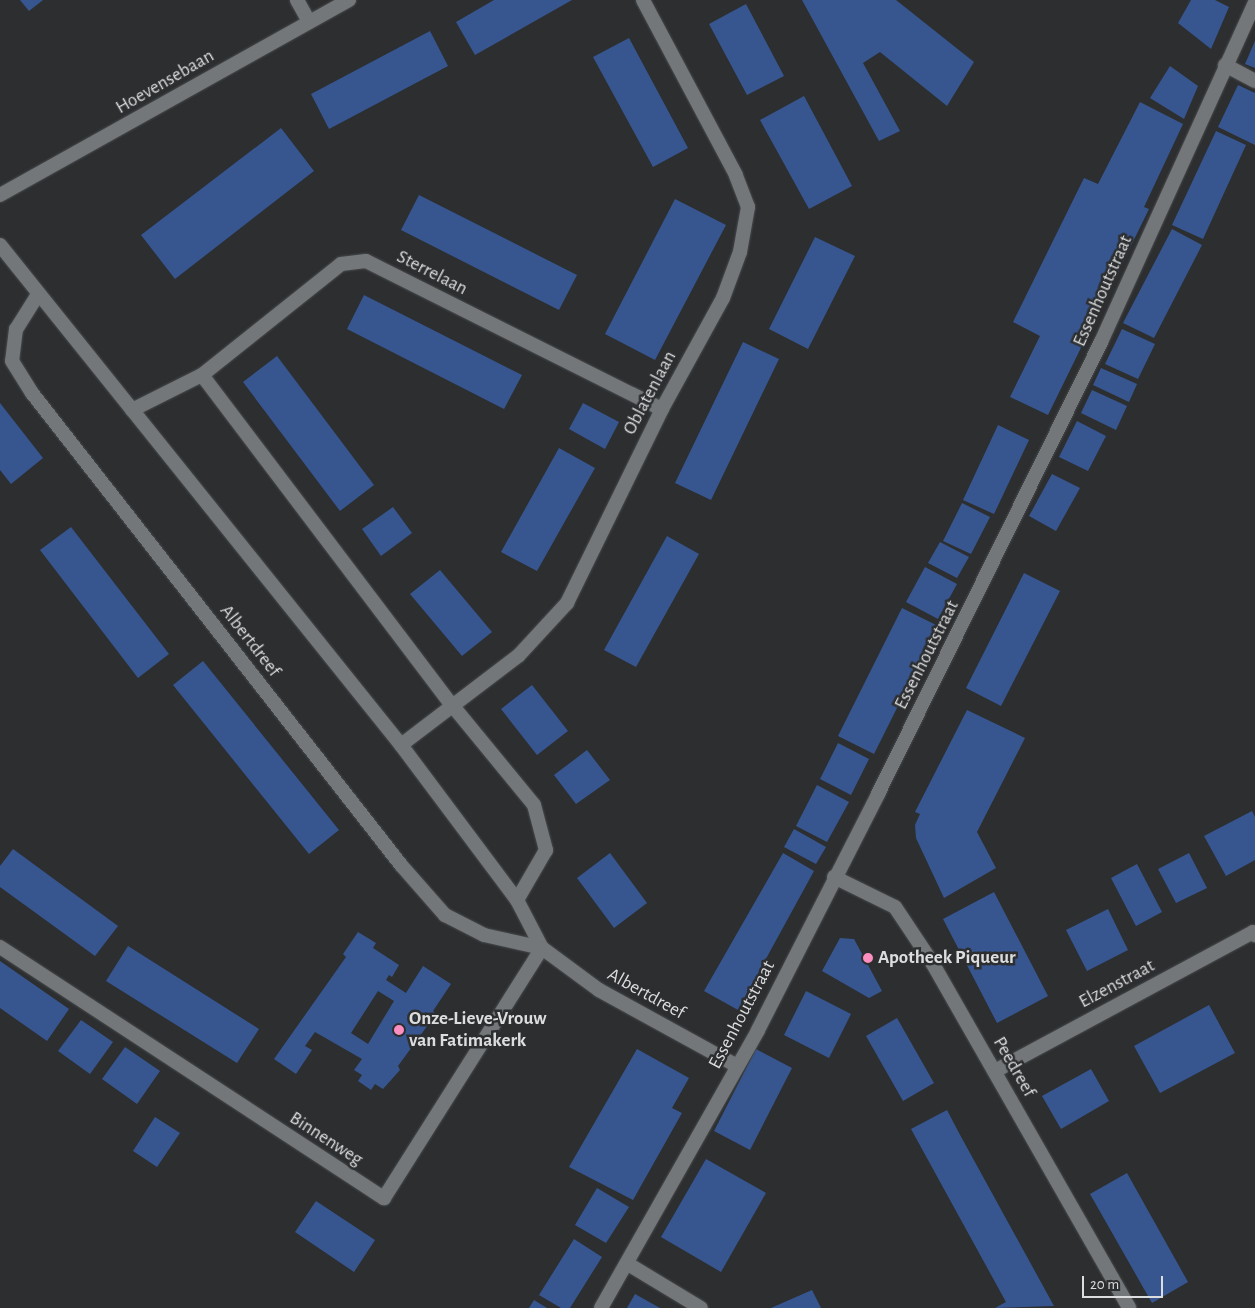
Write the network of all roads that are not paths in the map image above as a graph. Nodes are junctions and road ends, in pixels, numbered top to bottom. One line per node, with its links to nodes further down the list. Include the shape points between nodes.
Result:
1 (297, 0): 5 (street)
2 (349, 0): 5 (street, Hoevensebaan)
3 (643, 0): 12 (street, Oblatenlaan, via 736,175 748,208 740,252 723,298)
4 (1255, 3): 6 (street, Essenhoutstraat)
5 (309, 22): 8 (street, Hoevensebaan)
6 (1225, 65): 7 (street); 16 (street, Essenhoutstraat, via 1097,351)
7 (1255, 81)
8 (0, 195)
9 (0, 245): 10 (street, Albertdreef)
10 (37, 296): 13 (street, Albertdreef); 20 (street, Albertdreef, via 16,329 12,361 32,393 401,865 445,915 484,935)
11 (202, 375): 12 (street, Sterrelaan, via 341,264 366,261); 13 (street); 14 (street)
12 (662, 409): 14 (street, Oblatenlaan, via 567,604 518,655)
13 (132, 410): 15 (street, Albertdreef)
14 (452, 705): 15 (street, Oblatenlaan); 17 (street, via 534,805 546,850)
15 (401, 745): 17 (street, Albertdreef)
16 (834, 877): 21 (street, Essenhoutstraat); 22 (street, Peedreef, via 895,907)
17 (517, 900): 20 (street, Albertdreef)
18 (1255, 935): 22 (street, Elzenstraat, via 1253,932)
19 (0, 947): 20 (street, Binnenweg, via 231,1101 384,1198)
20 (542, 948): 21 (street, Albertdreef, via 599,990)
21 (737, 1066): 23 (street, Essenhoutstraat)
22 (995, 1071): 26 (street, Peedreef)
23 (628, 1264): 24 (street, Essenhoutstraat); 25 (street)
24 (601, 1308)
25 (701, 1308)
26 (1129, 1308)

